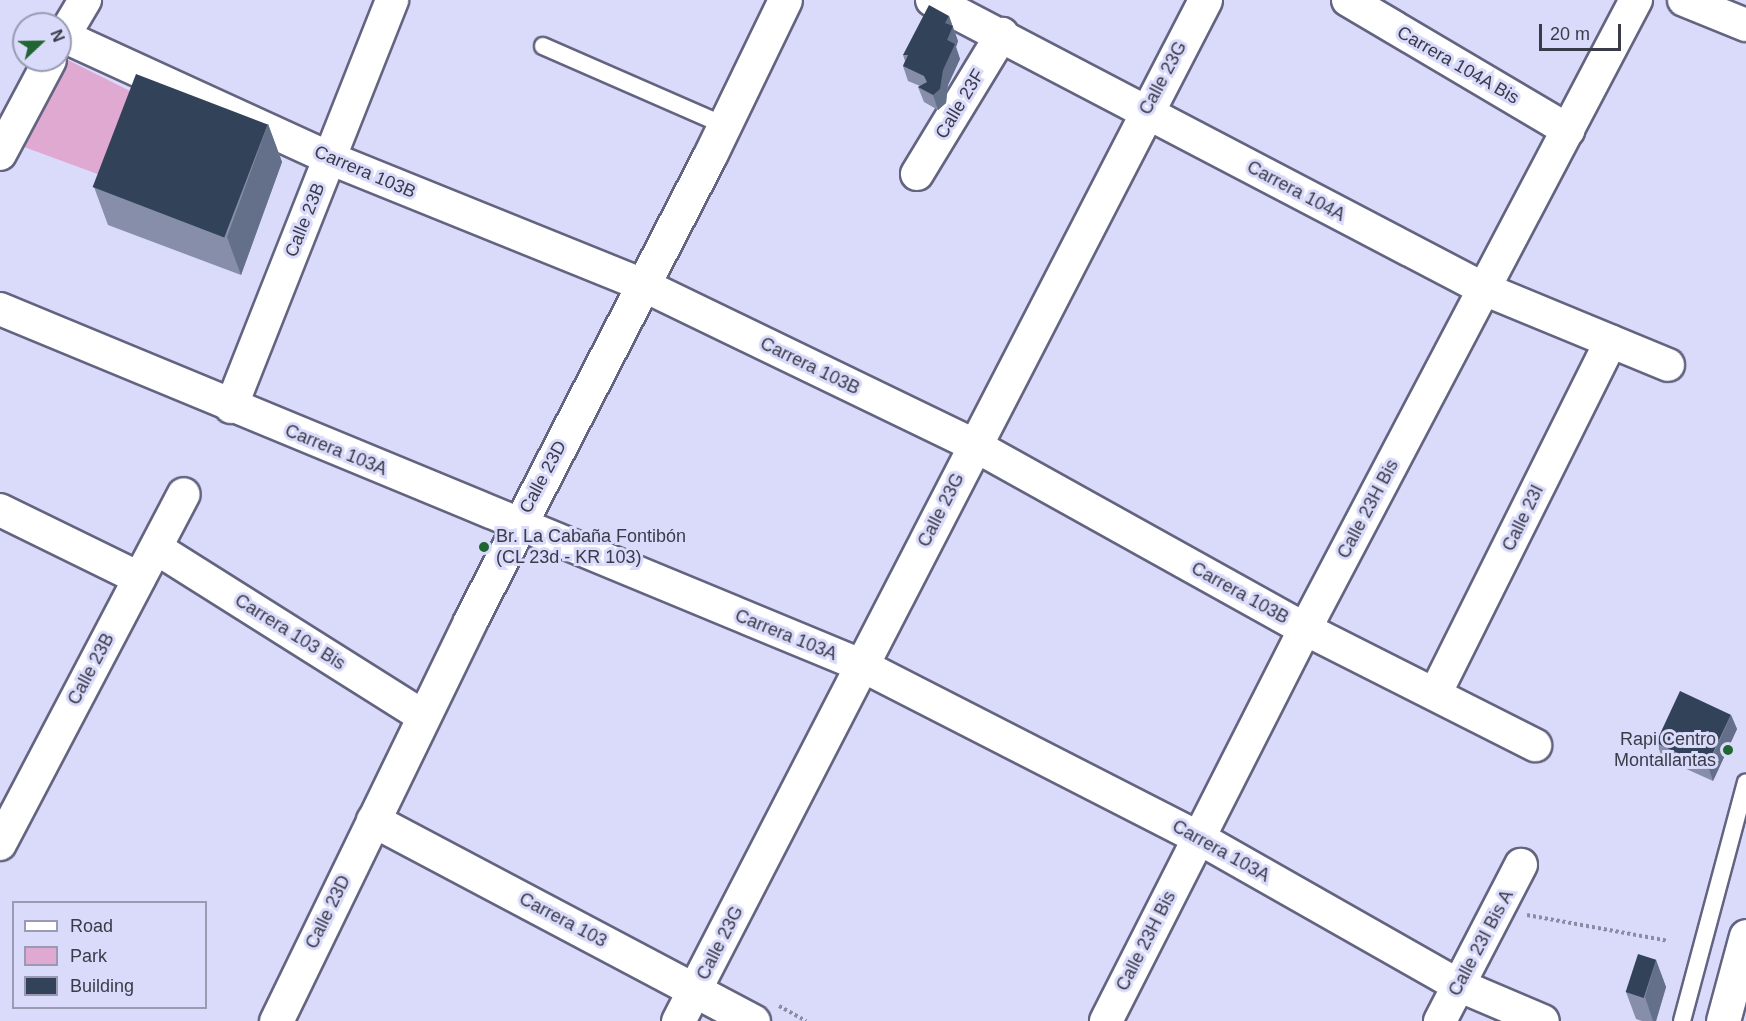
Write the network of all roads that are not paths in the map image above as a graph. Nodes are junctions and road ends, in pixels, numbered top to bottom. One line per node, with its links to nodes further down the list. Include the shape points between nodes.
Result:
1 (85, 0): 9 (street)
2 (392, 0): 19 (street, Calle 23B)
3 (785, 0): 16 (street, Calle 23D)
4 (932, 0): 11 (street, Carrera 104A)
5 (1204, 0): 15 (street, Calle 23G)
6 (1348, 0): 17 (street, Carrera 104A Bis)
7 (1636, 0): 17 (street, Calle 23H Bis)
8 (1684, 0): 10 (street)
9 (72, 22)
10 (1746, 25)
11 (1002, 34): 15 (street, Carrera 104A); 20 (street, Calle 23F)
12 (543, 46): 16 (lane)
13 (72, 52): 19 (street, Carrera 103B)
14 (44, 72): 18 (street)
15 (1146, 112): 22 (street, Carrera 104A); 27 (street, Calle 23G)
16 (724, 125): 21 (street, Calle 23D)
17 (1568, 129): 22 (street, Calle 23H Bis)
18 (0, 154)
19 (329, 158): 21 (street, Carrera 103B); 26 (street, Calle 23B)
20 (917, 174)
21 (643, 285): 27 (street, Carrera 103B); 30 (street, Calle 23D)
22 (1484, 289): 24 (street, Carrera 104A); 33 (street, Calle 23H Bis)
23 (0, 309): 26 (street, Carrera 103A)
24 (1611, 341): 25 (street, Carrera 104A); 35 (street, Calle 23I)
25 (1668, 365)
26 (231, 407): 30 (street, Carrera 103A)
27 (974, 445): 33 (street, Carrera 103B); 34 (street, Calle 23G)
28 (184, 494): 31 (street, Calle 23B)
29 (0, 510): 32 (street)
30 (518, 525): 34 (street, Carrera 103A); 36 (street, Calle 23D)
31 (156, 548): 32 (street, Calle 23B); 36 (street, Carrera 103 Bis)
32 (139, 578): 41 (street, Calle 23B)
33 (1305, 629): 35 (street, Carrera 103B); 40 (street, Calle 23H Bis)
34 (863, 666): 40 (street, Carrera 103A); 45 (street, Calle 23G)
35 (1435, 694): 37 (street, Carrera 103B)
36 (424, 717): 39 (street, Calle 23D)
37 (1535, 745)
38 (1746, 782): 52 (lane)
39 (373, 820): 45 (street, Carrera 103); 47 (street, Calle 23D)
40 (1199, 837): 44 (street, Carrera 103A); 49 (street, Calle 23H Bis)
41 (0, 844)
42 (1521, 865): 44 (street, Calle 23I Bis A)
43 (1746, 936): 53 (street)
44 (1458, 985): 50 (street, Calle 23I Bis A); 51 (street, Carrera 103A)
45 (695, 990): 46 (street, Carrera 103); 48 (street, Calle 23G)
46 (765, 1013)
47 (276, 1021)
48 (678, 1021)
49 (1106, 1021)
50 (1440, 1021)
51 (1543, 1021)
52 (1682, 1021)
53 (1723, 1021)

